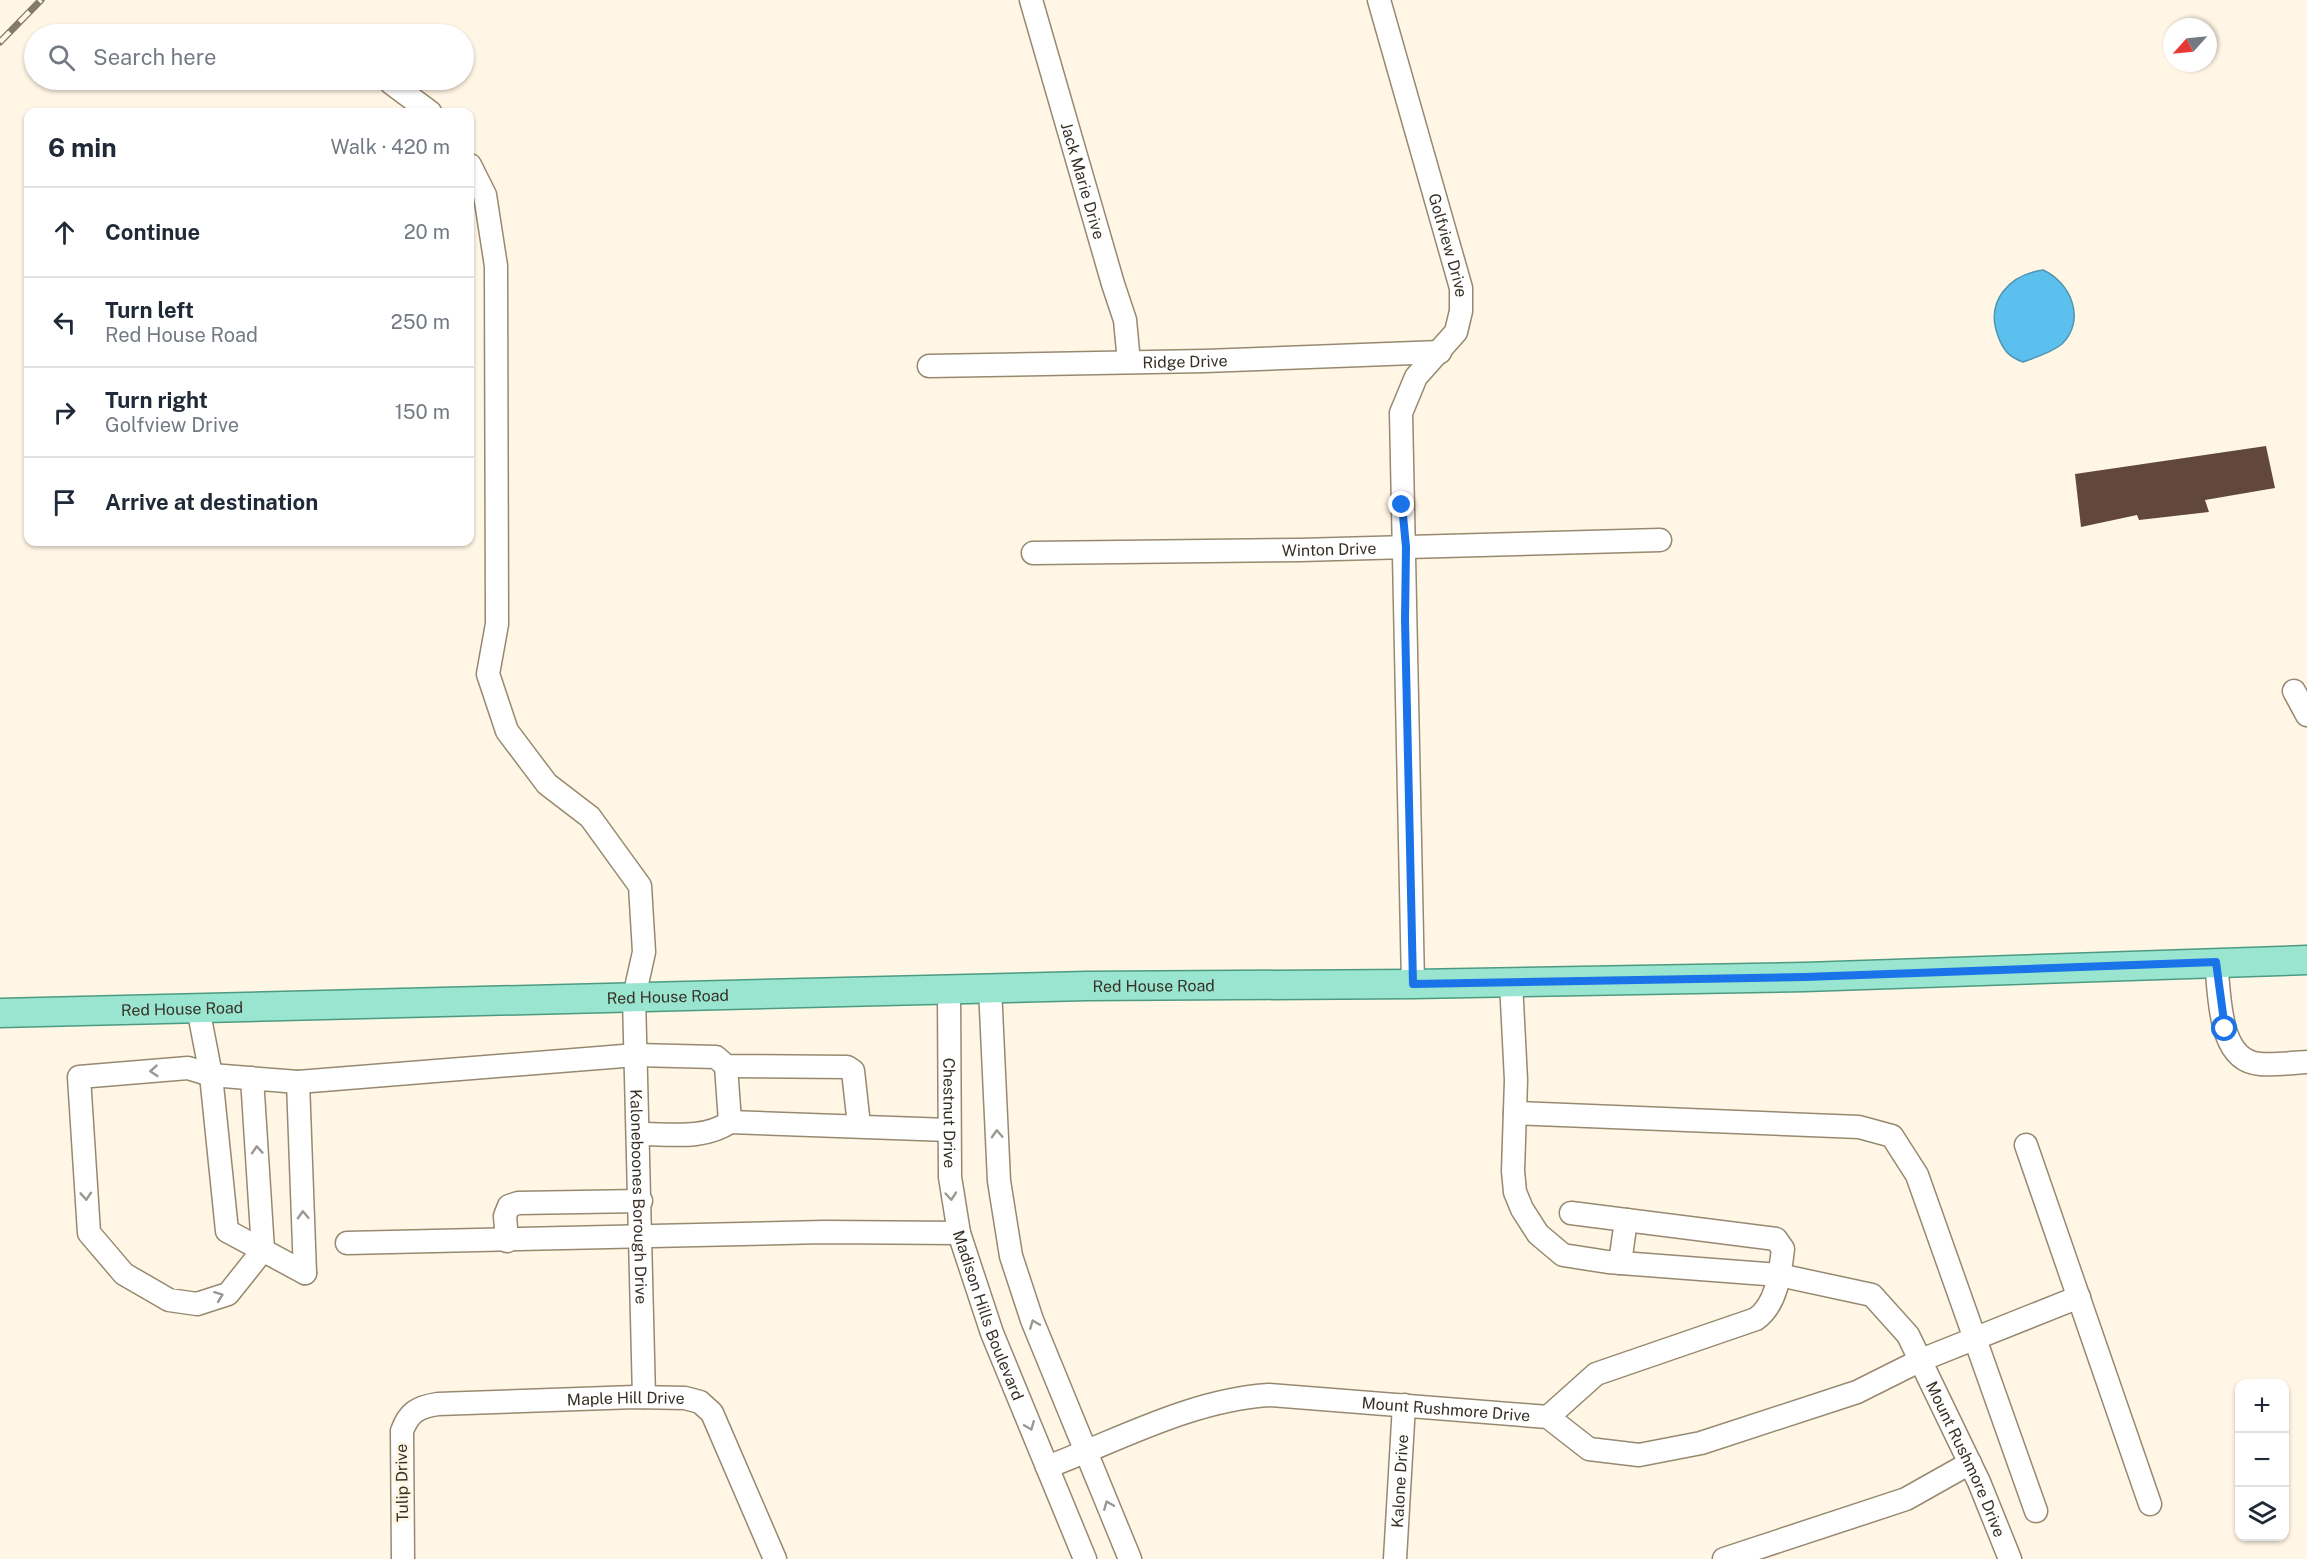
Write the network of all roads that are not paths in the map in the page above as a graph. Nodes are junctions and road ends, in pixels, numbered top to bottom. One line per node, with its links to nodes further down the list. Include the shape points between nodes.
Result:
1 (1031, 0): 7 (street, Jack Marie Drive, via 1121,304)
2 (1379, 0): 6 (street, Golfview Drive, via 1461,288 1456,332)
3 (400, 90): 4 (street)
4 (425, 108)
5 (474, 173): 20 (street, Kaloneboones Borough Drive, via 485,195 496,266 497,624 488,674 507,731 547,784 590,817 640,886 644,952)
6 (1440, 352): 7 (street, Ridge Drive); 10 (street, Golfview Drive, via 1416,377 1401,413)
7 (1129, 362): 8 (street, Ridge Drive)
8 (929, 366)
9 (1660, 540): 10 (street, Winton Drive)
10 (1406, 547): 11 (street, Winton Drive); 17 (street, Golfview Drive)
11 (1033, 553)
12 (2294, 691): 13 (street)
13 (2307, 715)
14 (2307, 960): 15 (main road, Red House Road)
15 (2216, 962): 16 (main road, Red House Road, via 1805,977); 24 (street, via 2225,1029 2233,1049 2246,1060 2259,1064)
16 (1511, 982): 17 (main road, Red House Road); 29 (street, Mount Rushmore Drive)
17 (1413, 984): 18 (main road, Red House Road)
18 (990, 988): 19 (main road, Red House Road); 52 (street, one-way to 18, via 1032,1320 1006,1233 999,1181)
19 (949, 991): 20 (main road, Red House Road); 32 (street, Chestnut Drive)
20 (634, 997): 21 (main road, Red House Road); 23 (street, Kaloneboones Borough Drive)
21 (198, 1008): 22 (main road, Red House Road); 26 (street)
22 (0, 1013)
23 (636, 1054): 25 (street, via 716,1057); 28 (street); 33 (street, Kaloneboones Borough Drive)
24 (2307, 1062)
25 (726, 1065): 30 (street); 31 (street, via 848,1067 853,1071)
26 (211, 1075): 27 (street); 42 (street, via 227,1231); 42 (street, one-way to 42, via 188,1068 79,1077 89,1233 124,1274 169,1300 197,1304 228,1294)
27 (252, 1078): 28 (street); 42 (street, one-way to 27)
28 (298, 1082): 42 (street, one-way to 28, via 305,1273)
29 (1515, 1113): 43 (street, Mount Rushmore Drive, via 1515,1192 1538,1234 1563,1255); 46 (street, via 1858,1127 1892,1136 1917,1175)
30 (730, 1122): 31 (street); 33 (street, via 717,1131 694,1135)
31 (859, 1125): 32 (street)
32 (948, 1130): 38 (street, Chestnut Drive, one-way to 38, via 952,1207)
33 (640, 1134): 35 (street, Kaloneboones Borough Drive)
34 (2026, 1145): 45 (street)
35 (641, 1201): 39 (street, Kaloneboones Borough Drive); 40 (street, via 518,1203 509,1206 505,1216)
36 (1571, 1213): 37 (street)
37 (1626, 1220): 43 (street); 44 (street, via 1776,1239 1783,1249)
38 (958, 1233): 39 (street, Madison Hills Boulevard); 54 (street, Madison Hills Boulevard, one-way to 54, via 988,1322)
39 (641, 1236): 40 (street, Madison Hills Boulevard); 48 (street, Kaloneboones Borough Drive)
40 (507, 1241): 41 (street, Madison Hills Boulevard)
41 (347, 1243)
42 (263, 1250)
43 (1620, 1263): 44 (street, Mount Rushmore Drive)
44 (1779, 1275): 47 (street, Mount Rushmore Drive, via 1872,1295 1908,1335); 51 (street, via 1767,1311 1756,1319 1596,1374)
45 (2079, 1297): 46 (street, Mount Rushmore Drive); 55 (street)
46 (1975, 1339): 47 (street, Mount Rushmore Drive); 56 (street)
47 (1920, 1360): 51 (street, Mount Rushmore Drive, via 1857,1392 1701,1443 1639,1455 1590,1449); 53 (street, Mount Rushmore Drive)
48 (644, 1397): 50 (street, Maple Hill Drive, via 448,1403); 58 (street, Maple Hill Drive, via 685,1398 700,1402 712,1413)
49 (1404, 1405): 51 (street, Mount Rushmore Drive); 52 (street, Mount Rushmore Drive, via 1292,1395 1246,1396 1205,1405); 61 (street, Kalone Drive)
50 (414, 1411): 57 (street, Tulip Drive, via 402,1431)
51 (1548, 1417)
52 (1087, 1452): 54 (street, Mount Rushmore Drive); 60 (street, one-way to 52)
53 (1970, 1463): 62 (street, via 1906,1498); 63 (street, Mount Rushmore Drive)
54 (1056, 1464): 59 (street, Madison Hills Boulevard)
55 (2150, 1504)
56 (2036, 1510)
57 (403, 1559)
58 (775, 1559)
59 (1085, 1559)
60 (1130, 1559)
61 (1395, 1559)
62 (1724, 1559)
63 (2010, 1559)

